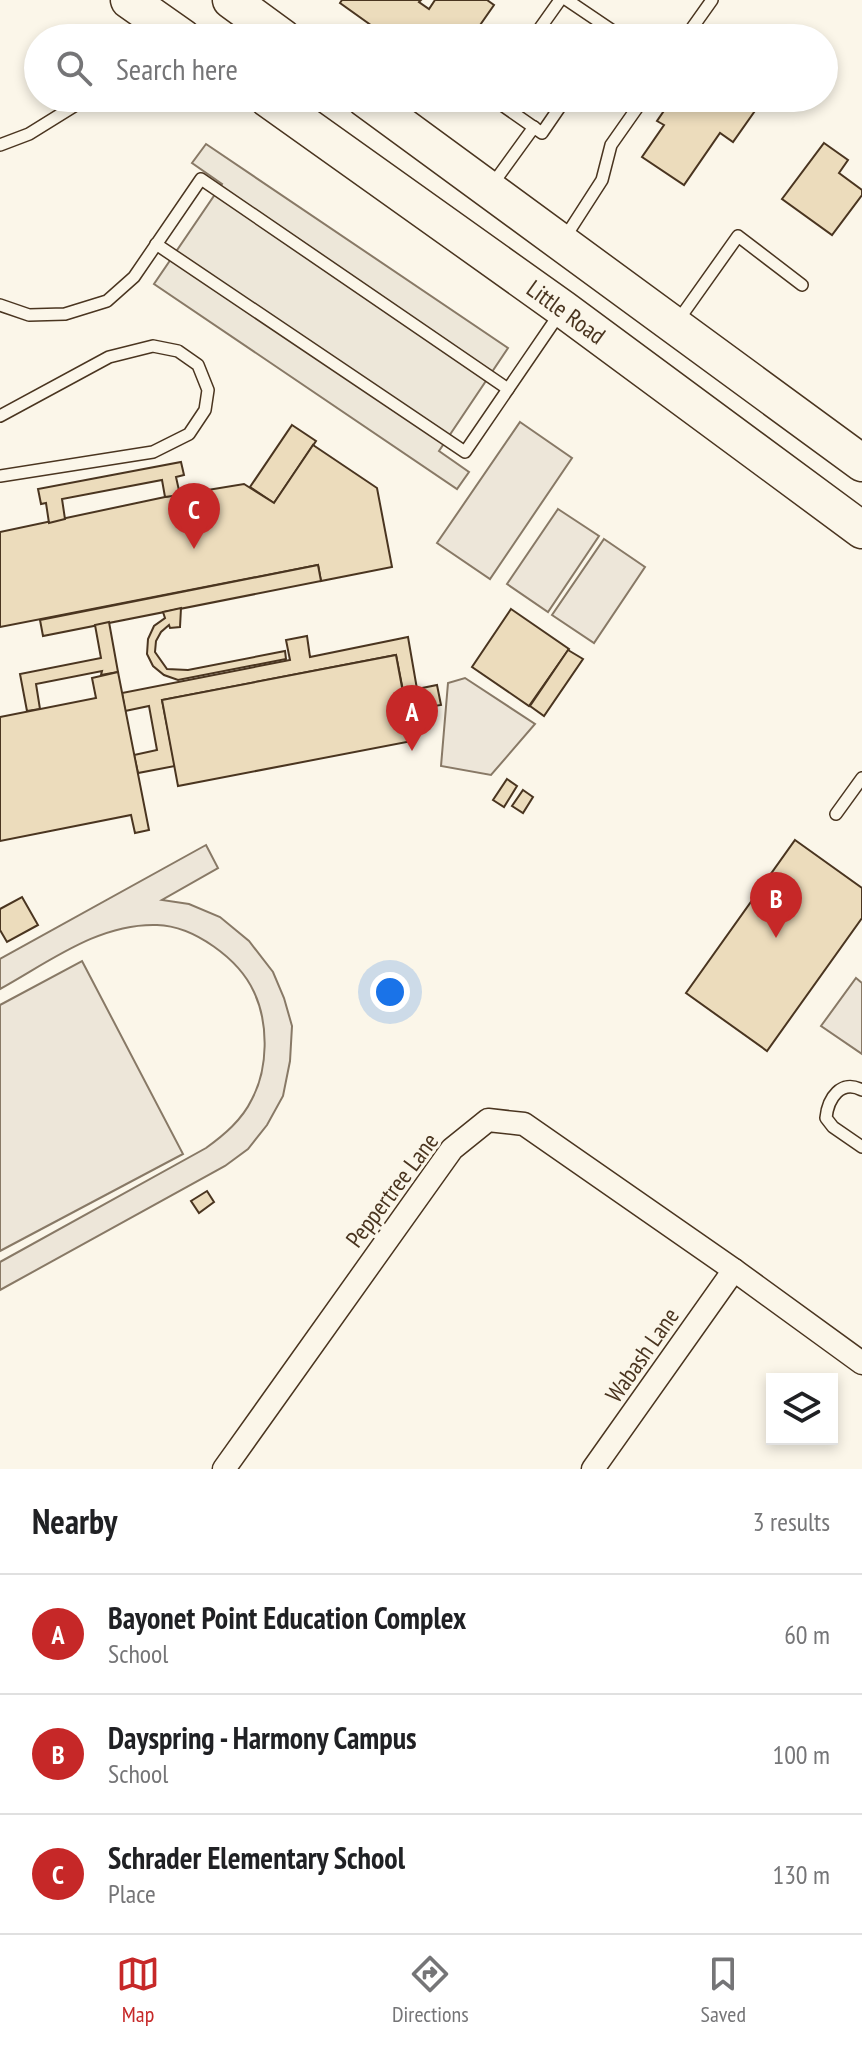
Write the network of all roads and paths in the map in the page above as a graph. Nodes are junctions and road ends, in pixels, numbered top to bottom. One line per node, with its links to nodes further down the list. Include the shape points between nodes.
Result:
1 (231, 0): 5 (main road)
2 (560, 0): 6 (lane)
3 (567, 0): 7 (lane)
4 (712, 0): 8 (lane)
5 (264, 24)
6 (543, 24)
7 (603, 24)
8 (695, 24)
9 (64, 112): 16 (lane)
10 (287, 112): 22 (main road, Little Road)
11 (383, 112): 17 (main road)
12 (512, 112): 15 (lane)
13 (556, 112): 15 (lane, via 542,133)
14 (634, 112): 18 (lane, via 611,145 602,180)
15 (534, 127): 17 (lane)
16 (0, 145)
17 (489, 190): 18 (main road)
18 (562, 243): 23 (main road)
19 (156, 244): 21 (lane, via 134,277 107,301 65,314 29,315); 24 (lane, via 465,452); 24 (lane, via 201,179)
20 (802, 285): 23 (lane, via 738,236)
21 (0, 305)
22 (563, 309): 24 (lane); 28 (main road, Little Road)
23 (674, 325): 26 (main road)
24 (508, 389)
25 (0, 416): 27 (lane, via 109,357 153,346 178,351 198,365 208,390 205,410 189,434 153,452)
26 (862, 463)
27 (0, 476)
28 (862, 530)
29 (862, 778): 30 (lane)
30 (836, 814)
31 (862, 1090): 32 (lane, via 844,1087 835,1093 826,1118)
32 (862, 1147)
33 (734, 1270): 34 (street, Peppertree Lane); 35 (street, Peppertree Lane, via 524,1124 488,1120 452,1149); 36 (street, Wabash Lane)
34 (862, 1363)
35 (224, 1469)
36 (593, 1469)

